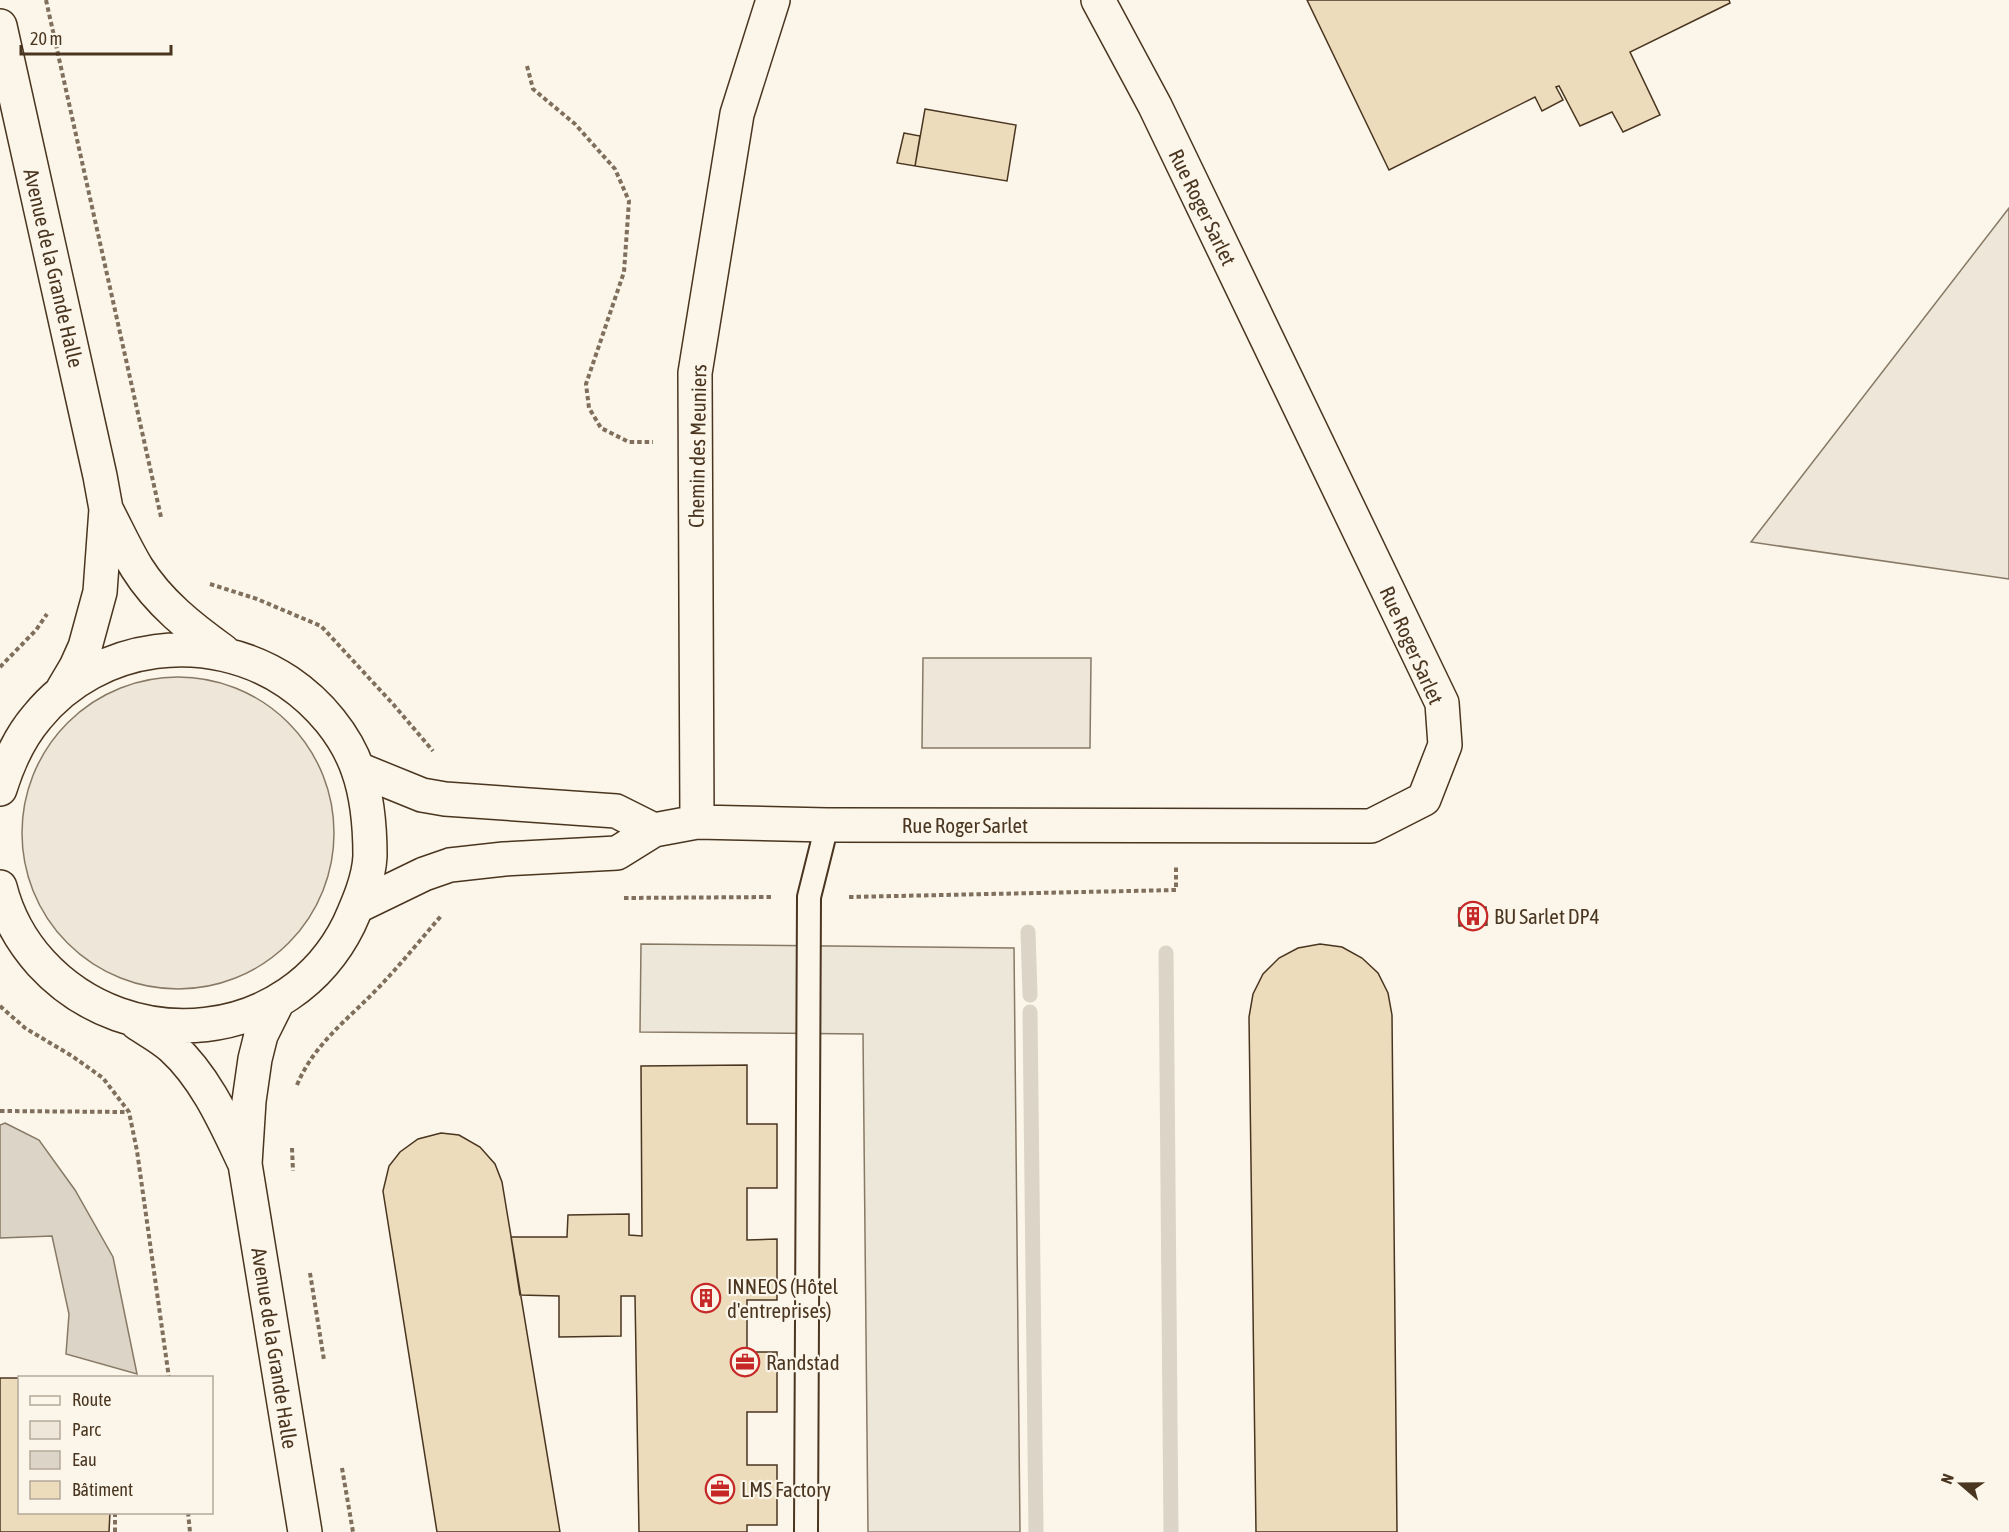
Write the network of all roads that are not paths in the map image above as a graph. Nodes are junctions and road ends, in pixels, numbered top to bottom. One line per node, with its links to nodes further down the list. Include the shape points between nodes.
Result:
1 (773, 0): 9 (street, Chemin des Meuniers, via 737,114 695,373)
2 (1098, 0): 10 (street, Rue Roger Sarlet, via 1160,117 1442,703 1445,745 1424,799 1371,826)
3 (0, 26): 4 (street, Avenue de la Grande Halle)
4 (106, 509): 5 (street, Avenue de la Grande Halle, via 153,590 189,627); 6 (street, Avenue de la Grande Halle, via 102,571 93,623 76,667)
5 (227, 654): 6 (street, via 182,648 132,655 85,675); 7 (street, via 269,670 307,695 337,729)
6 (59, 694): 8 (street, via 37,716)
7 (358, 769): 11 (street, via 422,795 616,811); 13 (street, via 369,814 370,861)
8 (3, 772)
9 (697, 822): 10 (street, Rue Roger Sarlet); 11 (street)
10 (827, 825): 18 (lane, via 809,897)
11 (654, 830): 13 (street, via 617,853 450,865)
12 (1, 892): 15 (street, via 30,951 52,975 77,995)
13 (358, 906): 14 (street, via 326,960)
14 (278, 1001): 15 (street, via 244,1016 208,1025); 16 (street, Avenue de la Grande Halle, via 261,1035 255,1059)
15 (134, 1021): 16 (street, Avenue de la Grande Halle, via 172,1047 192,1069 215,1103)
16 (245, 1164): 17 (street, Avenue de la Grande Halle)
17 (305, 1532)
18 (806, 1532)

